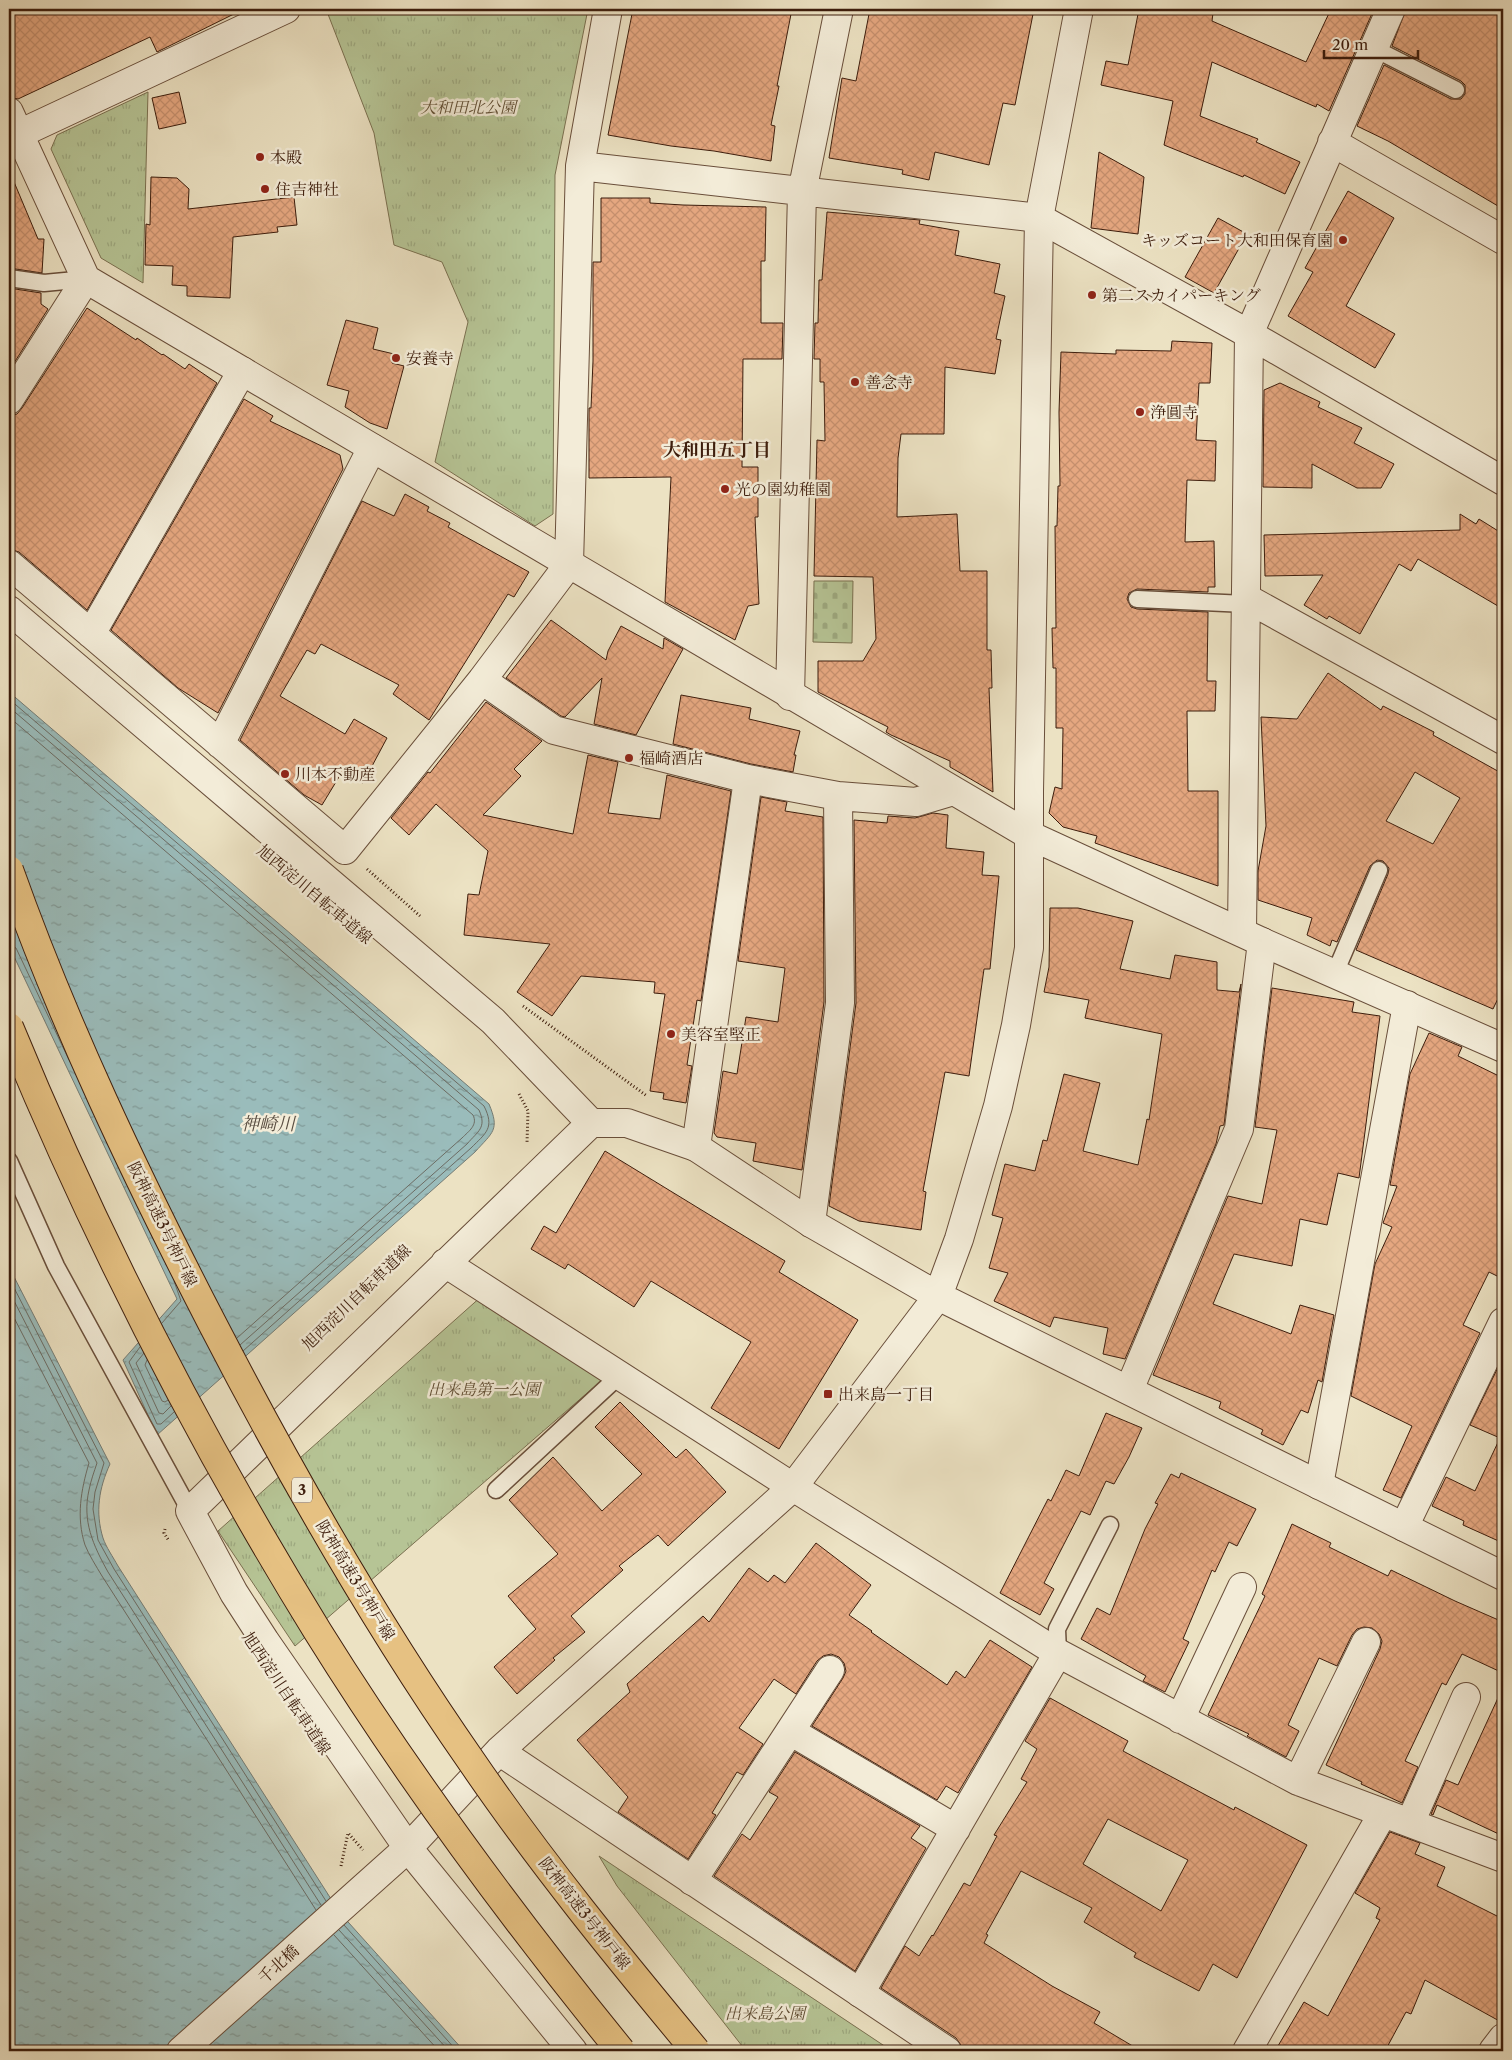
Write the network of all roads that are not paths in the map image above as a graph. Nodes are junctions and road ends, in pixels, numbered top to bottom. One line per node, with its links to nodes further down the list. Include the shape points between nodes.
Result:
1 (286, 9): 8 (street)
2 (608, 9): 10 (street)
3 (839, 9): 11 (street)
4 (1079, 9): 12 (street, 千北橋)
5 (1390, 9): 6 (street)
6 (1373, 48): 7 (lane); 9 (street)
7 (1456, 90)
8 (14, 123): 15 (street)
9 (1332, 142): 13 (street); 16 (street)
10 (580, 166): 11 (street); 22 (street)
11 (802, 192): 12 (street); 28 (street)
12 (1039, 218): 16 (street); 34 (street, 千北橋)
13 (1503, 240)
14 (9, 278): 15 (lane, via 44,283)
15 (86, 279): 17 (street); 18 (street)
16 (1249, 334): 20 (street); 24 (street)
17 (242, 371): 19 (street); 26 (street)
18 (9, 400)
19 (372, 448): 22 (street); 30 (street)
20 (1503, 482)
21 (9, 564): 26 (street)
22 (569, 564): 27 (street); 28 (street)
23 (1137, 599): 24 (lane)
24 (1246, 601): 29 (street); 37 (street)
25 (9, 610): 42 (street, via 493,1021)
26 (91, 634): 30 (street)
27 (482, 680): 30 (street, via 345,850); 31 (street, via 554,730)
28 (790, 696): 32 (street)
29 (1503, 740)
30 (220, 744)
31 (748, 779): 33 (street); 43 (street)
32 (953, 791): 33 (street, via 916,802); 34 (street)
33 (838, 796): 45 (street, via 840,1003)
34 (1029, 835): 37 (street); 47 (street, 千北橋, via 1028,948 1016,1025 998,1106 959,1239)
35 (9, 870): 78 (highway, 阪神高速3号神戸線 / 3, bridge, via 96,1085 177,1256 274,1442 366,1600 472,1762 593,1926)
36 (1378, 870): 38 (lane)
37 (1252, 937): 38 (street); 50 (street, via 1239,1129)
38 (1335, 973): 39 (street)
39 (1407, 1005): 41 (street); 51 (street)
40 (9, 1027): 77 (highway, bridge, via 40,1103 125,1285 218,1460 318,1632 424,1792 548,1961)
41 (1503, 1048)
42 (590, 1123): 43 (street, via 627,1123); 46 (street)
43 (696, 1147): 45 (street)
44 (9, 1161): 54 (lane, via 56,1266)
45 (811, 1224): 47 (street)
46 (445, 1263): 49 (street); 54 (street)
47 (938, 1296): 50 (street); 52 (street, 千北橋)
48 (1503, 1322): 56 (street)
49 (620, 1375): 52 (street); 53 (lane)
50 (1129, 1390): 51 (street)
51 (1319, 1485): 56 (street)
52 (793, 1487): 60 (street); 65 (street, 千北橋)
53 (496, 1490)
54 (190, 1511): 70 (street, via 234,1593)
55 (1110, 1525): 60 (lane, via 1056,1629)
56 (1404, 1527): 57 (street)
57 (1503, 1576)
58 (1242, 1587): 63 (street)
59 (1366, 1642): 66 (street)
60 (1058, 1653): 63 (street); 69 (street)
61 (830, 1670): 64 (street)
62 (1466, 1696): 68 (street)
63 (1180, 1718): 66 (street)
64 (790, 1731): 69 (street); 72 (street)
65 (498, 1752): 70 (street, 千北橋); 72 (street)
66 (1298, 1780): 67 (street)
67 (1383, 1813): 68 (street); 80 (street)
68 (1410, 1823): 71 (street)
69 (956, 1830): 73 (street)
70 (408, 1848): 75 (street, 千北橋, via 370,1865); 76 (street)
71 (1503, 1858)
72 (692, 1881): 73 (street)
73 (860, 1993): 79 (street)
74 (1503, 2038): 81 (street)
75 (181, 2051)
76 (574, 2051)
77 (621, 2051)
78 (696, 2051)
79 (947, 2051)
80 (1247, 2051)
81 (1494, 2051)

